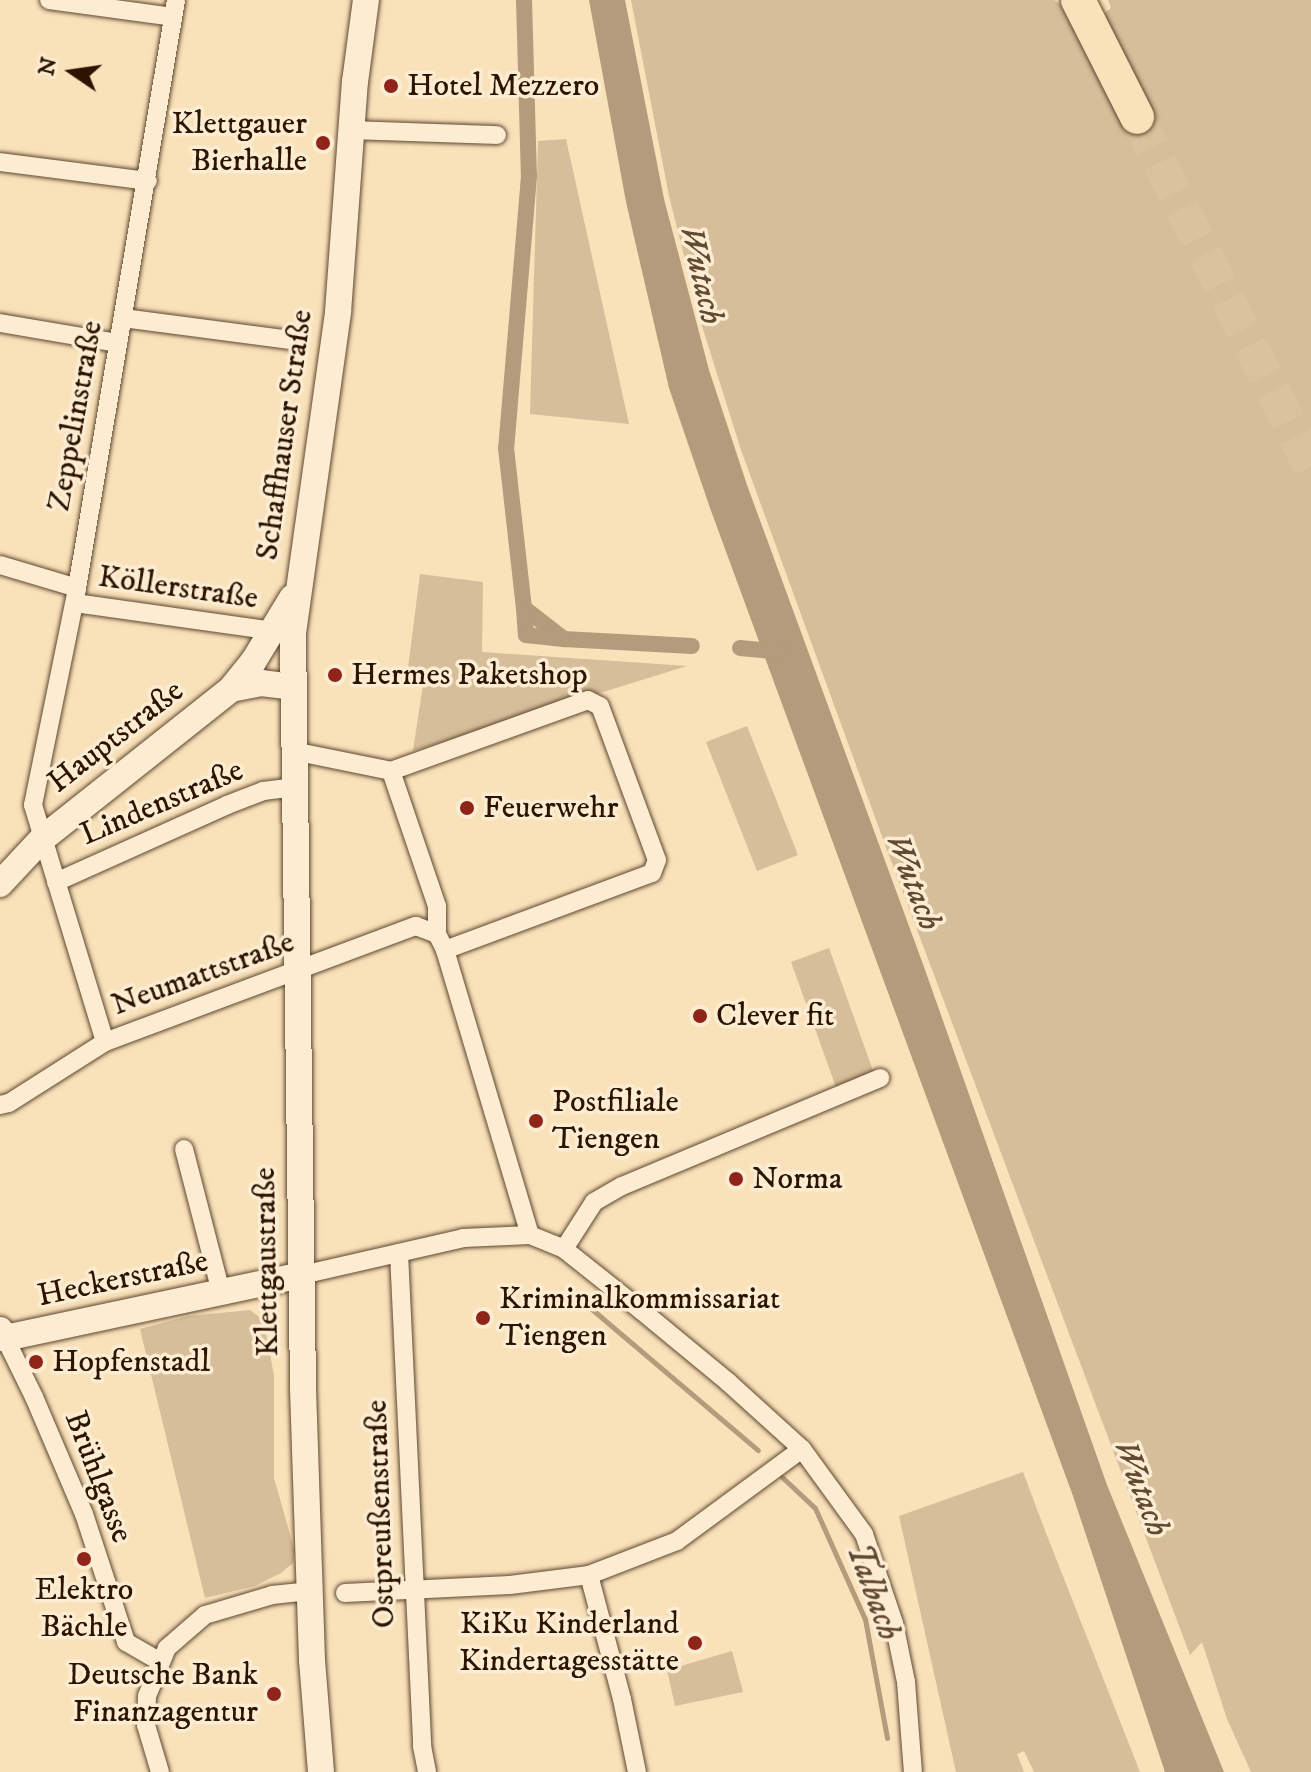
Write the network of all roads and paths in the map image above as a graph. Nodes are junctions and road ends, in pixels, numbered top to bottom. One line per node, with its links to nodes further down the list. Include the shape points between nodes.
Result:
1 (49, 0): 4 (street)
2 (366, 0): 6 (main road, Schaffhauser Straße)
3 (1078, 0): 5 (highway)
4 (175, 8): 9 (street, Zeppelinstraße)
5 (1137, 117)
6 (352, 130): 7 (street); 15 (main road, Schaffhauser Straße, via 338,312)
7 (497, 135)
8 (0, 162): 9 (street)
9 (148, 181): 10 (street, Zeppelinstraße)
10 (123, 318): 12 (street); 13 (street, Zeppelinstraße)
11 (0, 323): 13 (street)
12 (289, 340)
13 (118, 343): 16 (street, Zeppelinstraße)
14 (0, 565): 16 (street, Köllerstraße)
15 (298, 588): 17 (main road); 18 (main road, Schaffhauser Straße)
16 (76, 596): 17 (street, Köllerstraße); 23 (street, Zeppelinstraße, via 33,805)
17 (273, 631): 19 (main road)
18 (293, 687): 19 (main road, Hauptstraße, via 261,683); 20 (main road, Schaffhauser Straße)
19 (231, 689): 23 (main road, Hauptstraße)
20 (293, 751): 21 (street); 22 (main road, Klettgaustraße)
21 (391, 771): 26 (street, via 437,906); 26 (street, via 588,700 600,706 657,860 652,873)
22 (294, 787): 24 (street, Lindenstraße, via 263,791 227,805); 27 (main road, Klettgaustraße)
23 (42, 839): 24 (street, Zeppelinstraße); 25 (main road, Hauptstraße)
24 (56, 882): 28 (street, Zeppelinstraße)
25 (0, 884)
26 (441, 942): 27 (street, Neumattstraße, via 416,926); 32 (street)
27 (298, 971): 28 (street, Neumattstraße); 35 (main road, Klettgaustraße)
28 (105, 1042): 30 (street, Neumattstraße)
29 (880, 1078): 33 (street, via 622,1186 594,1202)
30 (0, 1105)
31 (184, 1149): 36 (street)
32 (530, 1235): 33 (street); 34 (street, via 463,1238)
33 (564, 1249): 38 (street)
34 (399, 1253): 35 (street); 41 (street, Ostpreußenstraße)
35 (302, 1275): 36 (main road, Heckerstraße); 40 (main road, Klettgaustraße)
36 (221, 1292): 37 (main road, Heckerstraße)
37 (2, 1337): 43 (street, Brühlgasse, via 84,1514 126,1642)
38 (802, 1449): 39 (street, via 677,1541); 48 (street, via 864,1534 894,1623 906,1682)
39 (589, 1575): 41 (street); 47 (street)
40 (309, 1591): 43 (street, via 236,1603 205,1615); 45 (main road, Klettgaustraße)
41 (414, 1591): 42 (street); 46 (street, Ostpreußenstraße)
42 (345, 1593)
43 (159, 1661): 44 (street, via 147,1696 146,1725)
44 (160, 1772)
45 (321, 1772)
46 (427, 1772)
47 (637, 1772)
48 (913, 1772)

